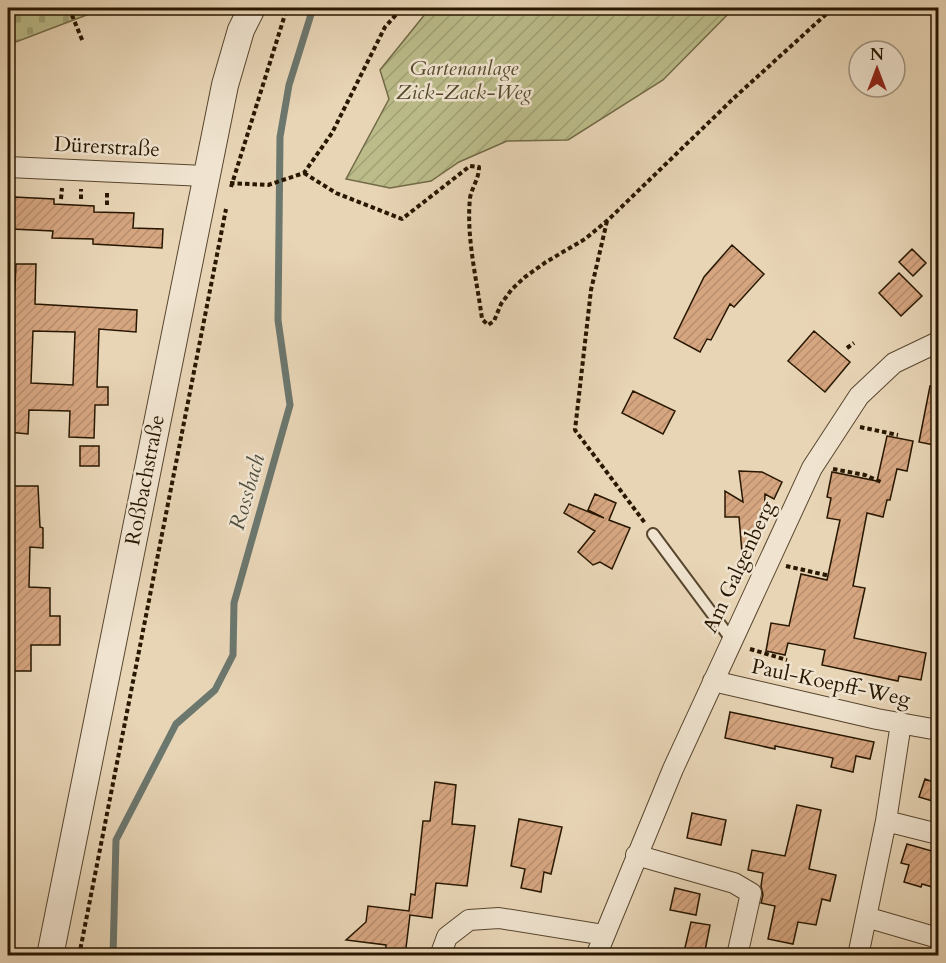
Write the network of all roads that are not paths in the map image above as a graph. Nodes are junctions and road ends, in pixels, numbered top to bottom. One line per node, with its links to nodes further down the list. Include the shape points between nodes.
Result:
1 (252, 8): 3 (street, Roßbachstraße, via 241,30 225,85)
2 (8, 167): 3 (street, Dürerstraße)
3 (205, 176): 16 (street, Roßbachstraße)
4 (939, 342): 6 (street, Am Galgenberg, via 894,363 859,396 814,465)
5 (653, 534): 6 (lane)
6 (732, 638): 7 (street, Am Galgenberg)
7 (713, 681): 8 (street, Paul-Koepff-Weg); 12 (street, Am Galgenberg)
8 (901, 723): 9 (street, Paul-Koepff-Weg); 10 (street)
9 (939, 730)
10 (886, 820): 11 (street); 13 (street)
11 (939, 834)
12 (636, 855): 14 (street, Am Galgenberg); 19 (street, via 734,883 751,893)
13 (866, 917): 15 (street); 20 (street)
14 (603, 935): 17 (street, via 499,918 469,920 447,937); 18 (street, Am Galgenberg)
15 (939, 938)
16 (50, 956)
17 (440, 956)
18 (596, 956)
19 (737, 956)
20 (858, 956)

